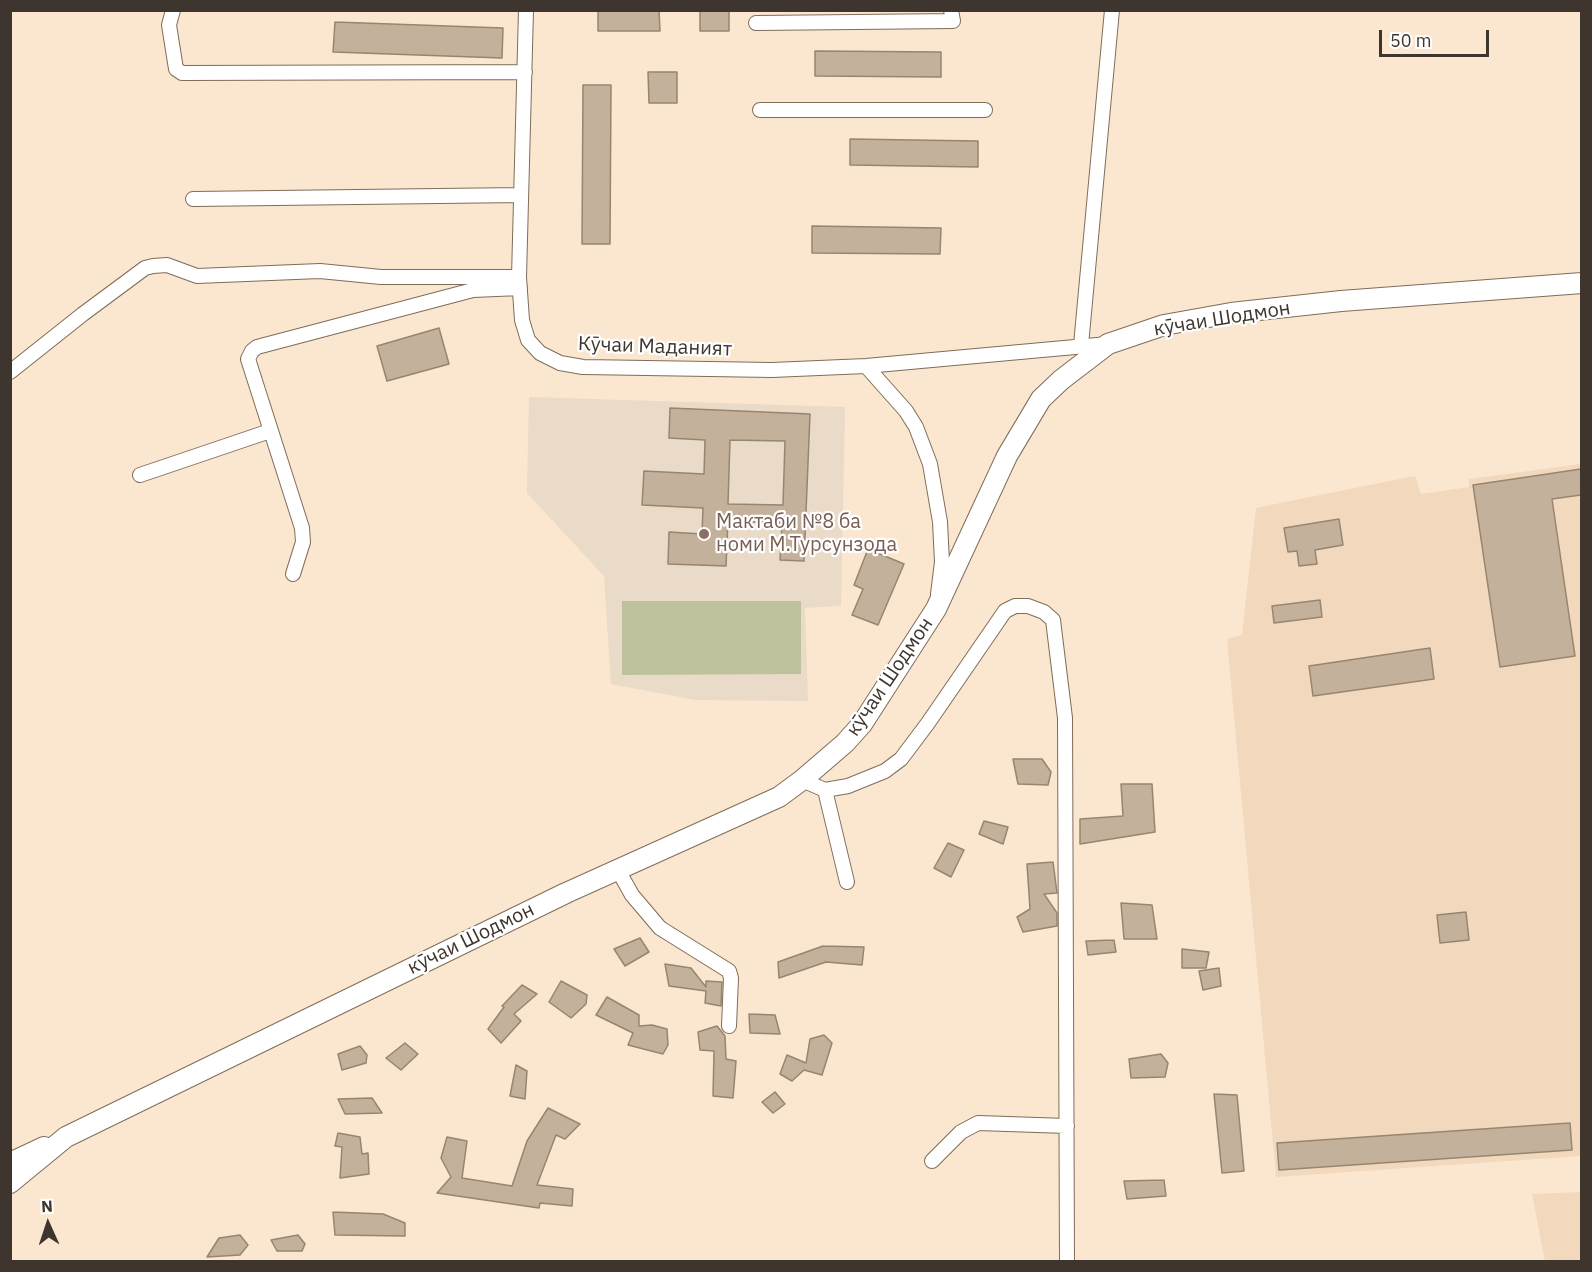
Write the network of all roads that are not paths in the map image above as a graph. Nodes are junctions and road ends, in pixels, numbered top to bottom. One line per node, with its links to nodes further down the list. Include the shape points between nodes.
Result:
1 (173, 10): 6 (street, via 169,25 176,69 182,73)
2 (526, 10): 6 (street, Кӯчаи Маданият)
3 (951, 10): 5 (street, via 953,21)
4 (1112, 10): 14 (street)
5 (756, 23)
6 (525, 72): 9 (street, Кӯчаи Маданият)
7 (760, 110): 8 (street)
8 (986, 110)
9 (521, 195): 10 (street); 11 (street, Кӯчаи Маданият)
10 (193, 199)
11 (520, 283): 15 (street, Кӯчаи Маданият, via 522,320 528,340 540,353 560,363 583,367 772,370); 16 (street, via 320,271 197,276 167,266 153,266 139,272); 17 (street, via 473,290 257,347 248,359)
12 (1581, 283): 13 (main road, кӯчаи Шодмон, via 1231,313 1164,325)
13 (1108, 344): 14 (street, Кӯчаи Маданият); 20 (main road, кӯчаи Шодмон, via 1041,399 1007,456)
14 (1081, 345): 15 (street, Кӯчаи Маданият)
15 (866, 366): 20 (street, via 906,411 930,464 942,562)
16 (10, 372)
17 (270, 431): 18 (street); 19 (street, via 302,528 303,542)
18 (140, 475)
19 (293, 573)
20 (936, 609): 21 (main road, кӯчаи Шодмон, via 862,723)
21 (802, 780): 22 (street); 23 (main road, кӯчаи Шодмон, via 779,797)
22 (825, 790): 24 (street); 26 (street, via 866,780 901,759 1005,611 1028,606 1053,620 1065,718)
23 (618, 870): 25 (street, via 632,895 660,928 729,971); 27 (main road, кӯчаи Шодмон)
24 (847, 882)
25 (729, 1026)
26 (1067, 1126): 28 (street, via 978,1124 961,1132); 31 (street)
27 (66, 1137): 29 (main road); 30 (main road, кӯчаи Шодмон)
28 (932, 1161)
29 (10, 1163)
30 (10, 1183)
31 (1067, 1262)

